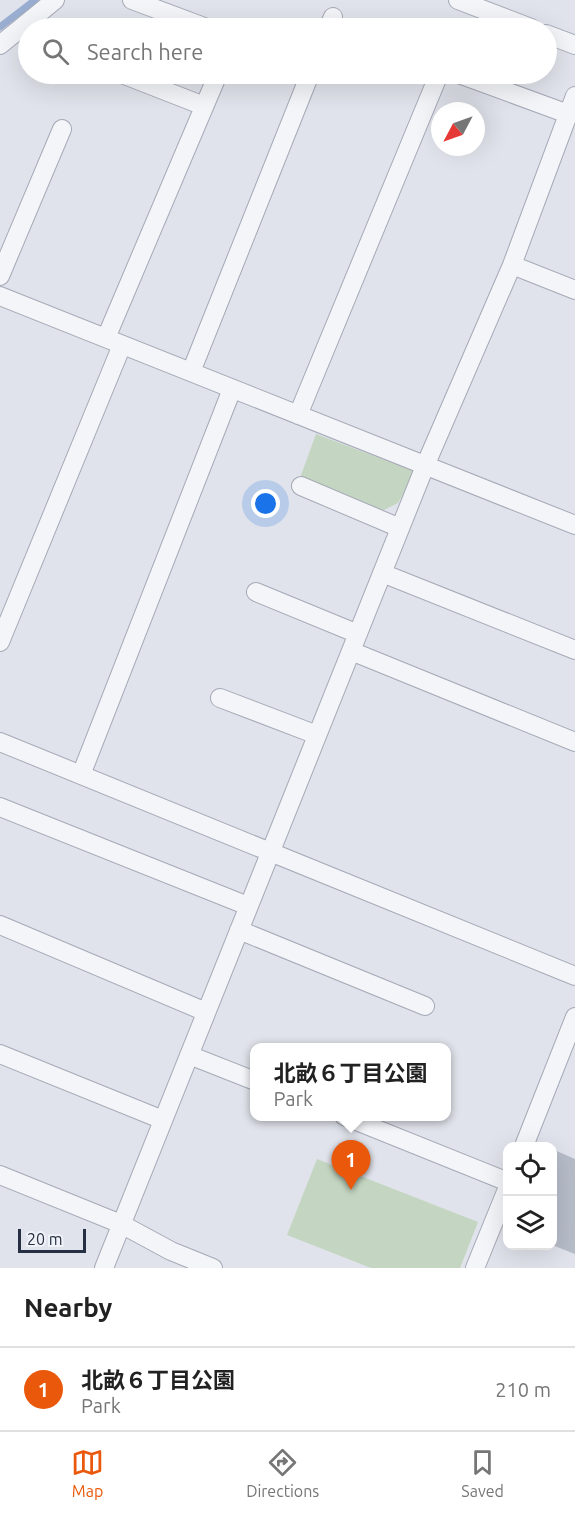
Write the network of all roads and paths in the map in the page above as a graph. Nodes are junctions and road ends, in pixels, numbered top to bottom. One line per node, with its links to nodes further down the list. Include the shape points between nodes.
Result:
1 (55, 0): 4 (street)
2 (132, 0): 5 (street)
3 (458, 0): 6 (street)
4 (38, 18)
5 (180, 18)
6 (505, 18)
7 (18, 36): 9 (street)
8 (557, 38): 10 (street)
9 (0, 45)
10 (575, 45)
11 (148, 84): 17 (street)
12 (214, 84): 17 (street)
13 (306, 84): 24 (street)
14 (435, 84): 26 (street)
15 (495, 84): 16 (street)
16 (572, 105): 19 (street)
17 (204, 106): 23 (street)
18 (62, 129): 20 (street)
19 (512, 265): 21 (street); 27 (street)
20 (0, 276)
21 (575, 290)
22 (0, 296): 23 (street)
23 (114, 341): 24 (street); 33 (street)
24 (191, 372): 25 (street)
25 (232, 389): 26 (street); 42 (street)
26 (298, 415): 27 (street)
27 (425, 466): 29 (street); 30 (street)
28 (301, 486): 30 (street)
29 (575, 525)
30 (400, 528): 31 (street)
31 (382, 573): 34 (street); 36 (street)
32 (256, 592): 34 (street)
33 (5, 613): 35 (street)
34 (358, 634): 37 (street)
35 (0, 642)
36 (575, 650)
37 (351, 651): 39 (street); 41 (street)
38 (220, 698): 39 (street)
39 (317, 735): 44 (street)
40 (0, 742): 42 (street)
41 (575, 742)
42 (81, 775): 44 (street)
43 (0, 807): 45 (street)
44 (270, 853): 45 (street); 48 (street)
45 (248, 906): 47 (street)
46 (0, 925): 50 (street)
47 (239, 930): 49 (street); 50 (street)
48 (575, 976)
49 (425, 1006)
50 (206, 1012): 53 (street)
51 (575, 1017): 57 (street)
52 (0, 1054): 55 (street)
53 (189, 1055): 54 (street); 55 (street)
54 (250, 1079)
55 (163, 1120): 61 (street)
56 (356, 1121): 59 (street)
57 (526, 1142)
58 (0, 1175): 61 (street)
59 (503, 1180)
60 (503, 1196): 64 (street)
61 (121, 1224): 62 (street); 63 (street)
62 (104, 1268)
63 (213, 1268)
64 (475, 1268)

